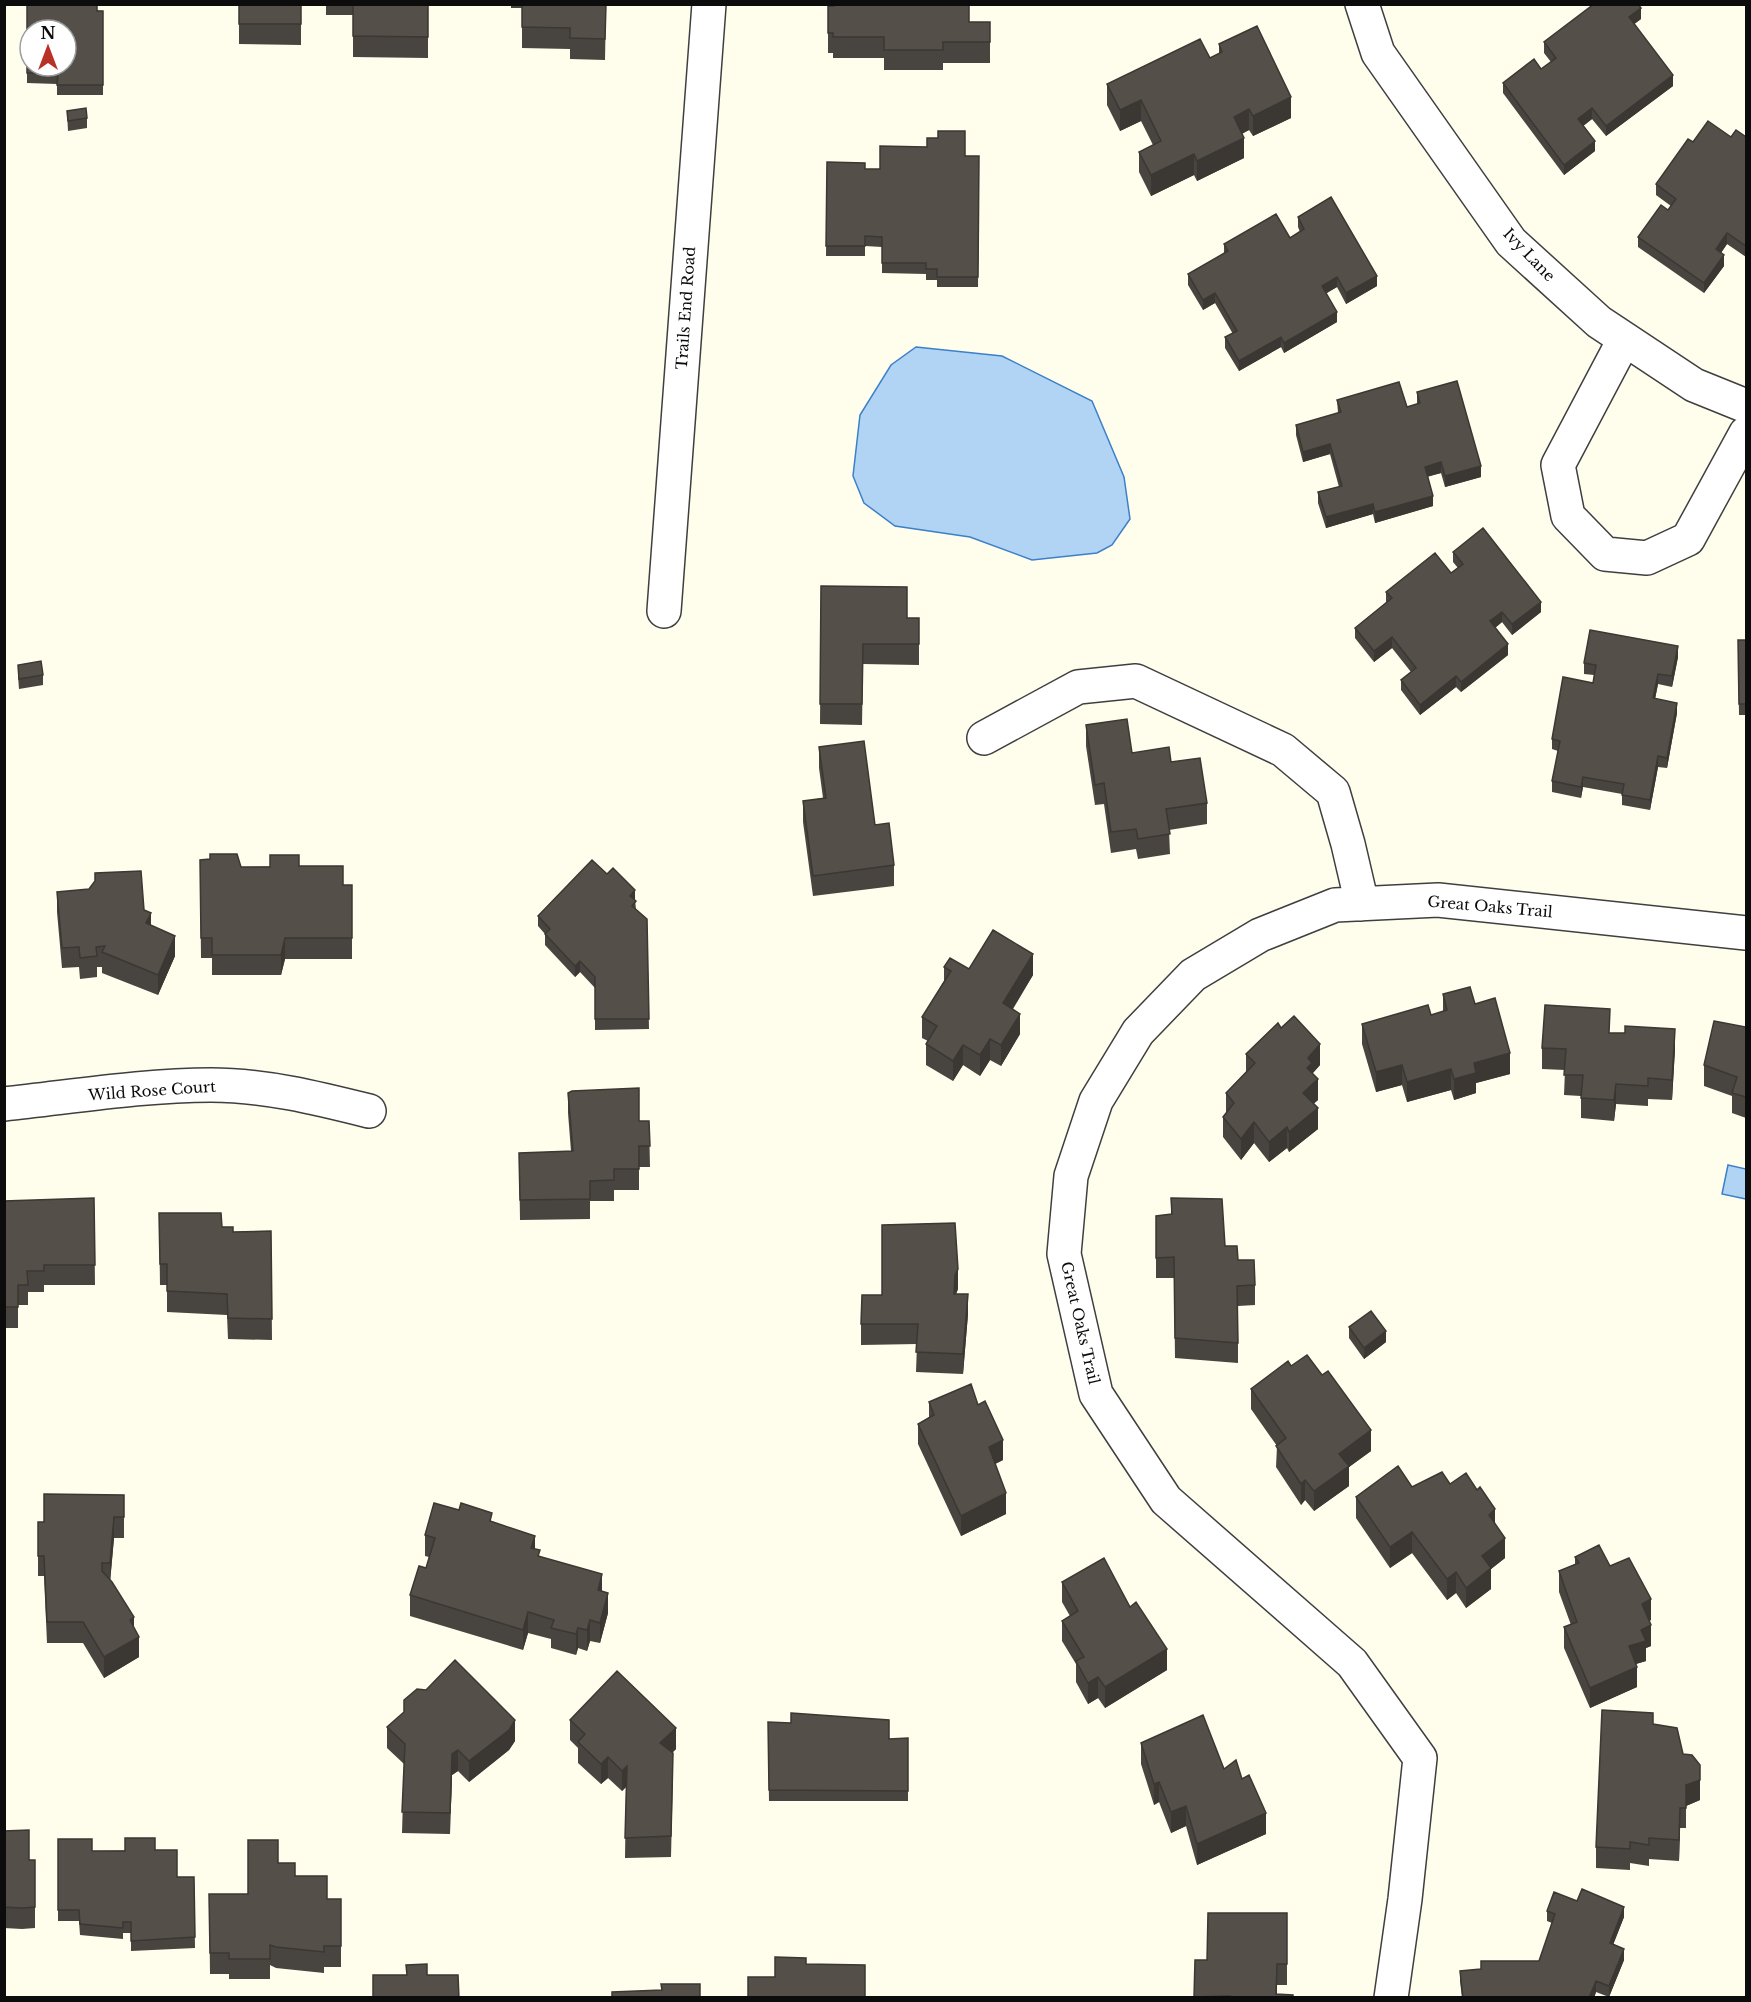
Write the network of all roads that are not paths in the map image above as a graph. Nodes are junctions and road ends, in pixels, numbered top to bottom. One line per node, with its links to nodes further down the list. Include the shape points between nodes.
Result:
1 (709, 4): 6 (street, Trails End Road)
2 (1362, 4): 3 (street, Ivy Lane, via 1378,52 1511,242)
3 (1624, 340): 4 (street, Ivy Lane, via 1694,386); 5 (street, via 1558,465 1568,516 1605,555 1647,558 1688,539)
4 (1746, 406)
5 (1746, 433)
6 (664, 611)
7 (984, 738): 8 (street, via 1078,687 1136,681 1283,750 1333,792)
8 (1362, 904): 9 (street, Great Oaks Trail, via 1438,900); 12 (street, Great Oaks Trail, via 1335,905 1260,935 1193,975 1138,1032 1096,1101 1071,1176 1064,1254 1096,1394 1166,1500 1352,1663 1420,1758)
9 (1746, 933)
10 (4, 1104): 11 (street, Wild Rose Court, via 210,1085 264,1088)
11 (369, 1111)
12 (1391, 1998)

